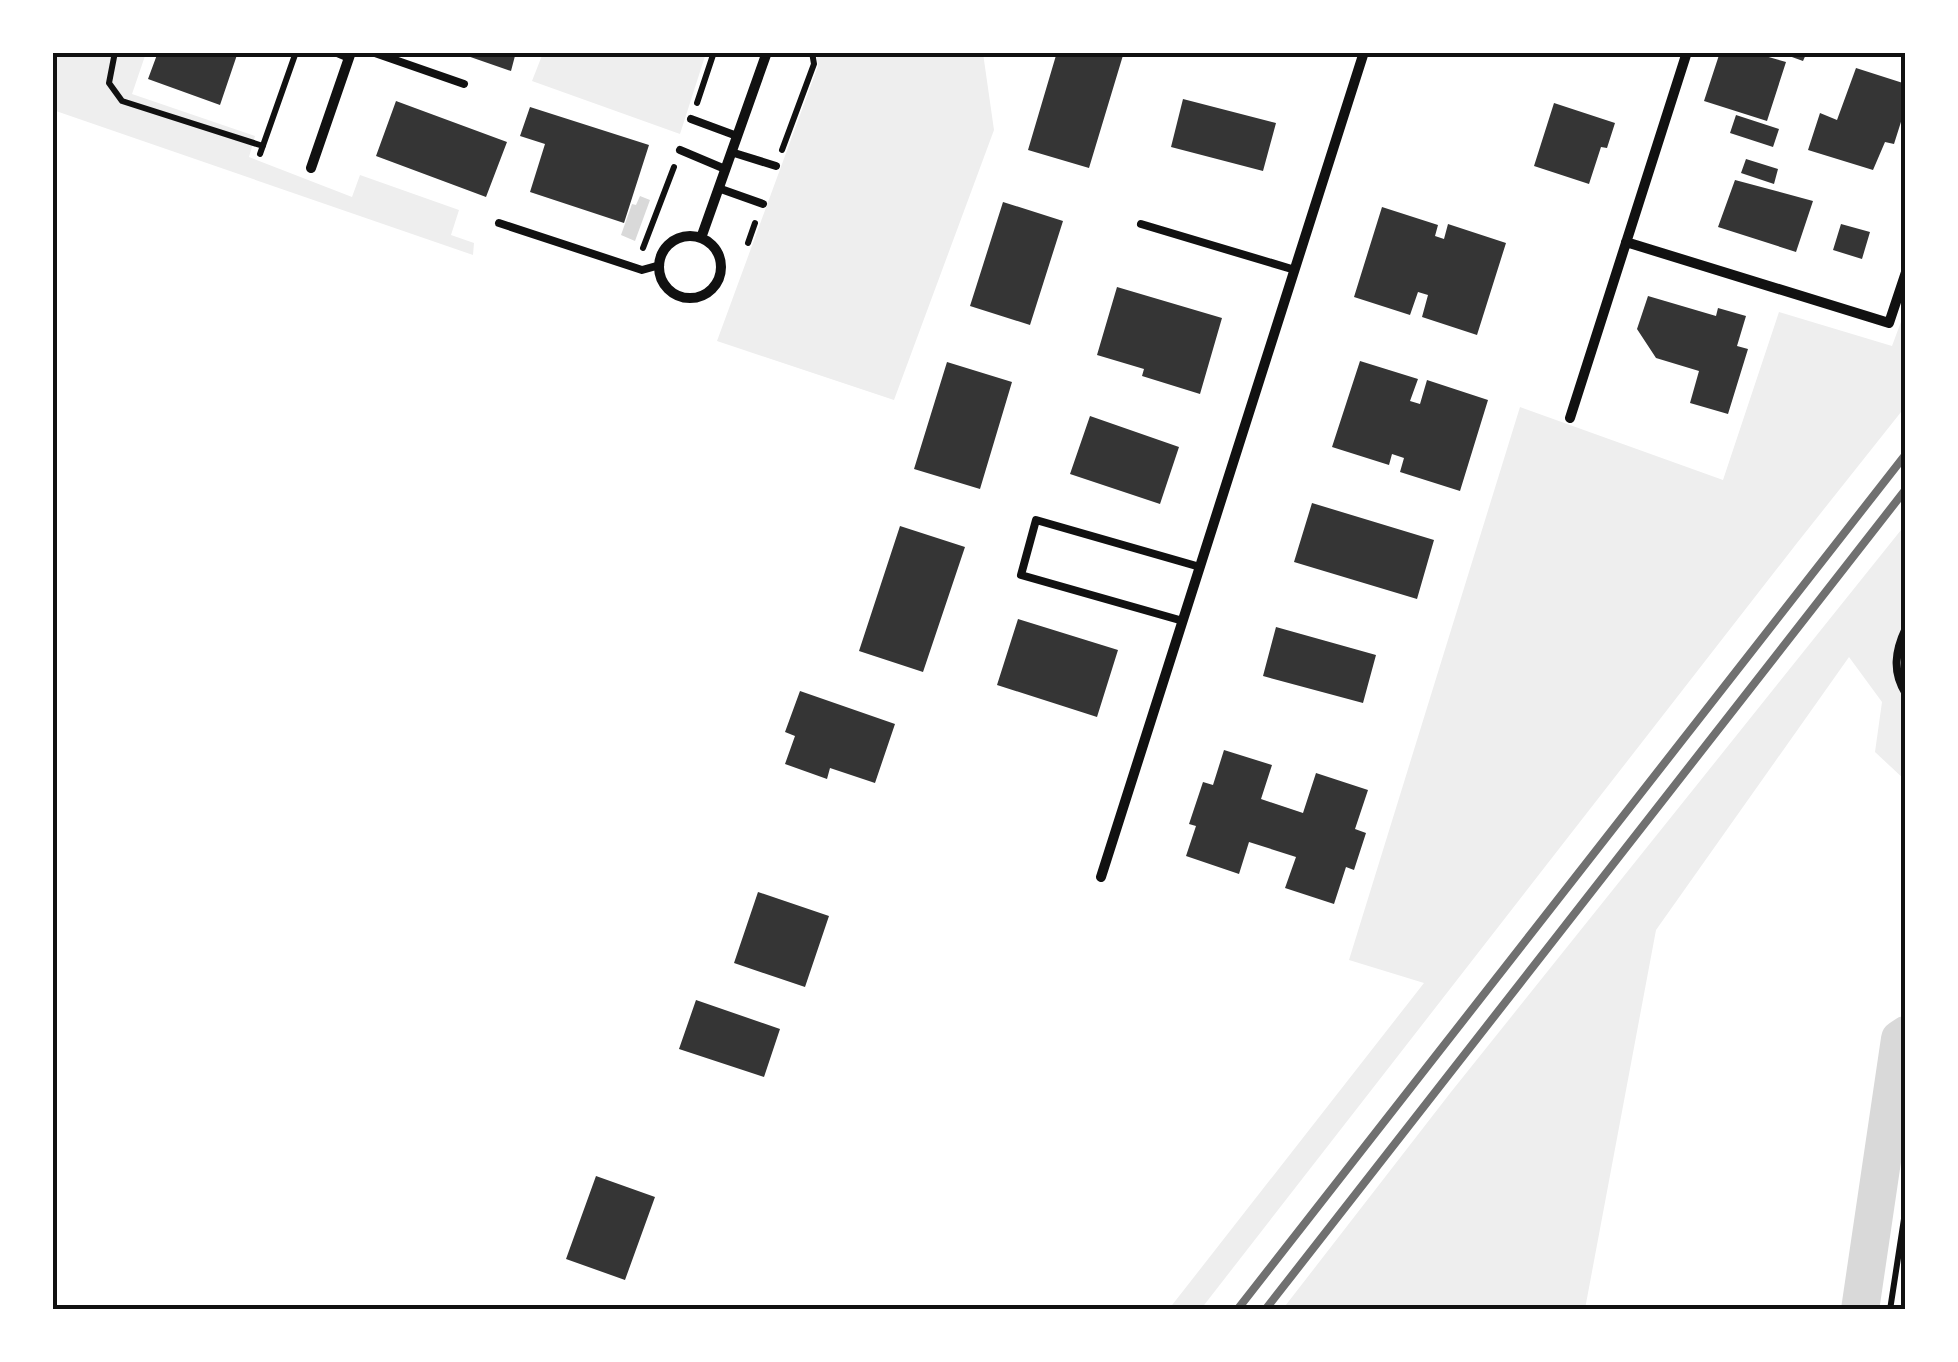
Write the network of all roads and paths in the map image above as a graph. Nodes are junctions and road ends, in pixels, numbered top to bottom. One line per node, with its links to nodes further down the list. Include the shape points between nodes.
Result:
1 (116, 52): 2 (path, via 109,82 122,101 261,150)
2 (296, 52)
3 (335, 52): 8 (lane)
4 (372, 52): 9 (lane)
5 (767, 52): 11 (street)
6 (1364, 52): 24 (street)
7 (1688, 52): 22 (street)
8 (350, 55): 15 (street)
9 (464, 84)
10 (691, 119): 11 (lane)
11 (736, 136): 13 (street)
12 (680, 150): 16 (lane)
13 (731, 152): 14 (lane); 16 (street)
14 (776, 166)
15 (311, 168)
16 (724, 169): 17 (street)
17 (718, 188): 18 (lane); 21 (street)
18 (763, 204)
19 (498, 223): 23 (lane, via 642,270)
20 (1140, 224): 24 (lane)
21 (702, 238): 23 (street, via 674,240); 23 (street, via 720,258 709,292 690,298 671,292)
22 (1626, 242): 25 (street, via 1889,322); 26 (street)
23 (660, 265)
24 (1295, 270): 27 (street)
25 (1906, 272)
26 (1570, 418)
27 (1200, 567): 28 (street); 28 (lane, via 1036,520 1021,574)
28 (1183, 621): 31 (street)
29 (1906, 628): 30 (lane, via 1896,648)
30 (1906, 694)
31 (1101, 878)
32 (1906, 1206): 33 (path)
33 (1890, 1310)

